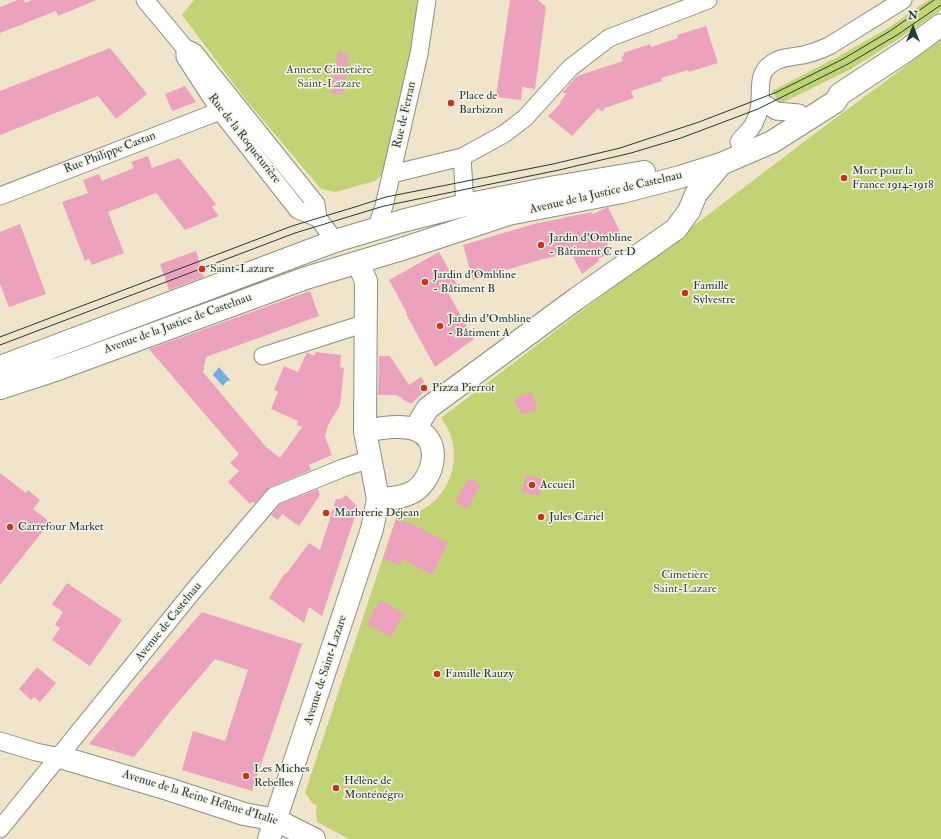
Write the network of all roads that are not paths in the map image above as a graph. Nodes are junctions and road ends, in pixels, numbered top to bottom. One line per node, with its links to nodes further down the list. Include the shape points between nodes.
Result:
1 (145, 0): 6 (street, Rue de la Roqueturière)
2 (427, 0): 14 (street, Rue de Ferran, via 419,54)
3 (708, 0): 12 (street, via 609,38 570,68 525,118 504,134)
4 (903, 0): 8 (street, via 818,52 783,58 771,63 760,80)
5 (941, 25): 7 (main road, Avenue de la Justice de Castelnau)
6 (185, 48): 9 (street, Rue de la Roqueturière, via 185,57); 17 (street, Rue de la Roqueturière, via 194,52 316,204)
7 (840, 94): 10 (main road, Avenue de la Justice de Castelnau, via 831,94); 13 (main road, Avenue de la Justice de Castelnau, via 835,102 772,142)
8 (760, 102): 10 (street, via 776,111); 11 (street, via 751,130)
9 (220, 111): 15 (street, Rue Philippe Castan); 17 (street, Rue de la Roqueturière, via 298,210)
10 (799, 113): 11 (main road, Avenue de la Justice de Castelnau, via 766,134 750,141)
11 (739, 142): 16 (main road, Avenue de la Justice de Castelnau, via 677,164 636,174)
12 (462, 157): 14 (street); 16 (street)
13 (720, 164): 20 (main road, Avenue de la Justice de Castelnau, via 622,192 508,214); 25 (main road, via 696,194 689,211 676,229 428,408)
14 (392, 174): 18 (street, Rue de Ferran)
15 (0, 196)
16 (465, 205): 18 (main road, Avenue de la Justice de Castelnau)
17 (318, 218): 19 (street, Rue de la Roqueturière)
18 (376, 229): 19 (main road, Avenue de la Justice de Castelnau); 20 (main road)
19 (335, 241): 20 (main road); 23 (main road, Avenue de la Justice de Castelnau)
20 (358, 263): 21 (main road, via 366,281); 24 (main road, Avenue de la Justice de Castelnau, via 306,278)
21 (366, 323): 22 (street); 26 (main road)
22 (263, 356)
23 (0, 367)
24 (0, 388)
25 (417, 430): 26 (main road, via 395,427); 28 (main road, via 426,436 431,446 432,469 424,483 412,492 398,498)
26 (365, 431): 27 (main road)
27 (370, 459): 28 (main road); 30 (street, Avenue de Castelnau, via 274,496 194,590)
28 (378, 499): 32 (main road, Avenue de Saint-Lazare, via 372,529)
29 (0, 741): 30 (street)
30 (60, 757): 31 (street, Avenue de Castelnau); 32 (main road, Avenue de la Reine Hélène d'Italie, via 244,814)
31 (0, 829)
32 (273, 830): 33 (main road, Avenue de la Reine Hélène d'Italie)
33 (314, 839)

